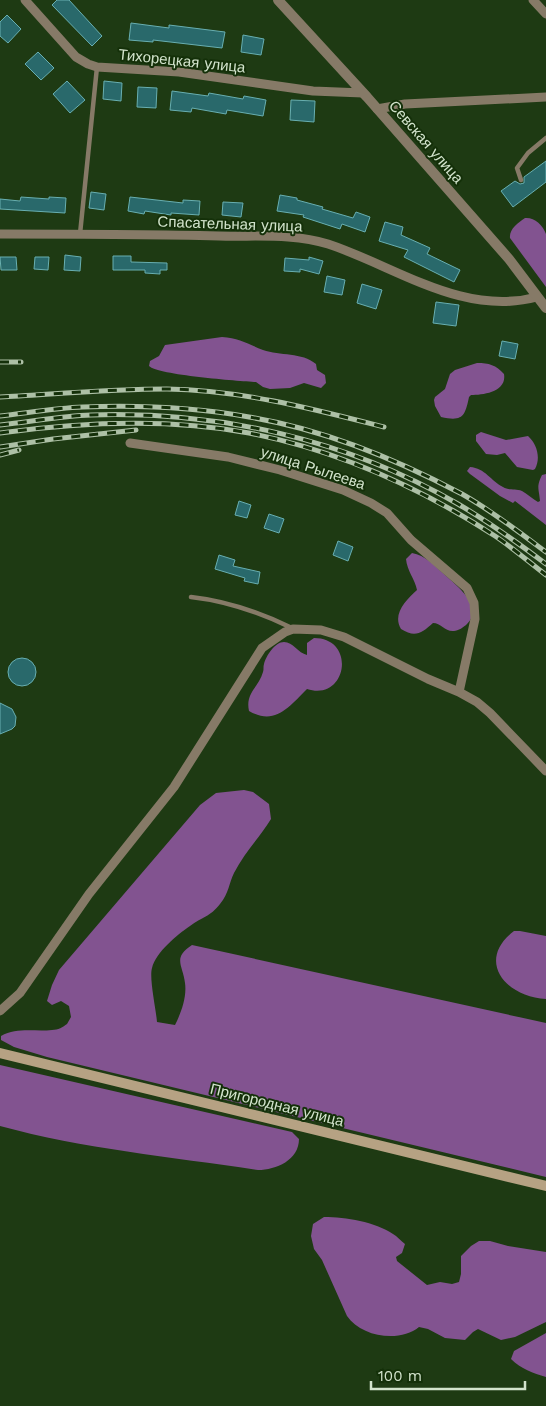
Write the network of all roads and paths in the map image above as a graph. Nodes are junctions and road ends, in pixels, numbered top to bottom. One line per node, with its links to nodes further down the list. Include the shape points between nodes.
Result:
1 (26, 0): 5 (street, Тихорецкая улица, via 76,57)
2 (278, 0): 6 (street, Севская улица)
3 (533, 0): 4 (street)
4 (546, 14)
5 (98, 67): 6 (street, Тихорецкая улица, via 179,72 313,91); 12 (lane)
6 (363, 93): 8 (street, Севская улица)
7 (546, 97): 8 (street, via 405,104)
8 (377, 109): 13 (street, Севская улица, via 508,259)
9 (546, 138): 10 (lane, via 528,153 517,168)
10 (521, 180)
11 (0, 234): 12 (street, Спасательная улица)
12 (80, 234): 13 (street, Спасательная улица, via 306,239 464,296 505,301)
13 (537, 297): 14 (street, Севская улица)
14 (546, 308)
15 (130, 443): 18 (street, улица Рылеева, via 228,457 280,470 343,490 387,513 411,540 468,588 474,603 475,619)
16 (191, 597): 17 (lane, via 249,609)
17 (294, 629): 18 (street, via 321,630 344,637); 20 (street, via 262,648 174,787 89,894 20,993)
18 (460, 692): 19 (street, via 490,713)
19 (546, 771)
20 (0, 1011)
21 (0, 1053): 22 (main road, Пригородная улица)
22 (546, 1186)

